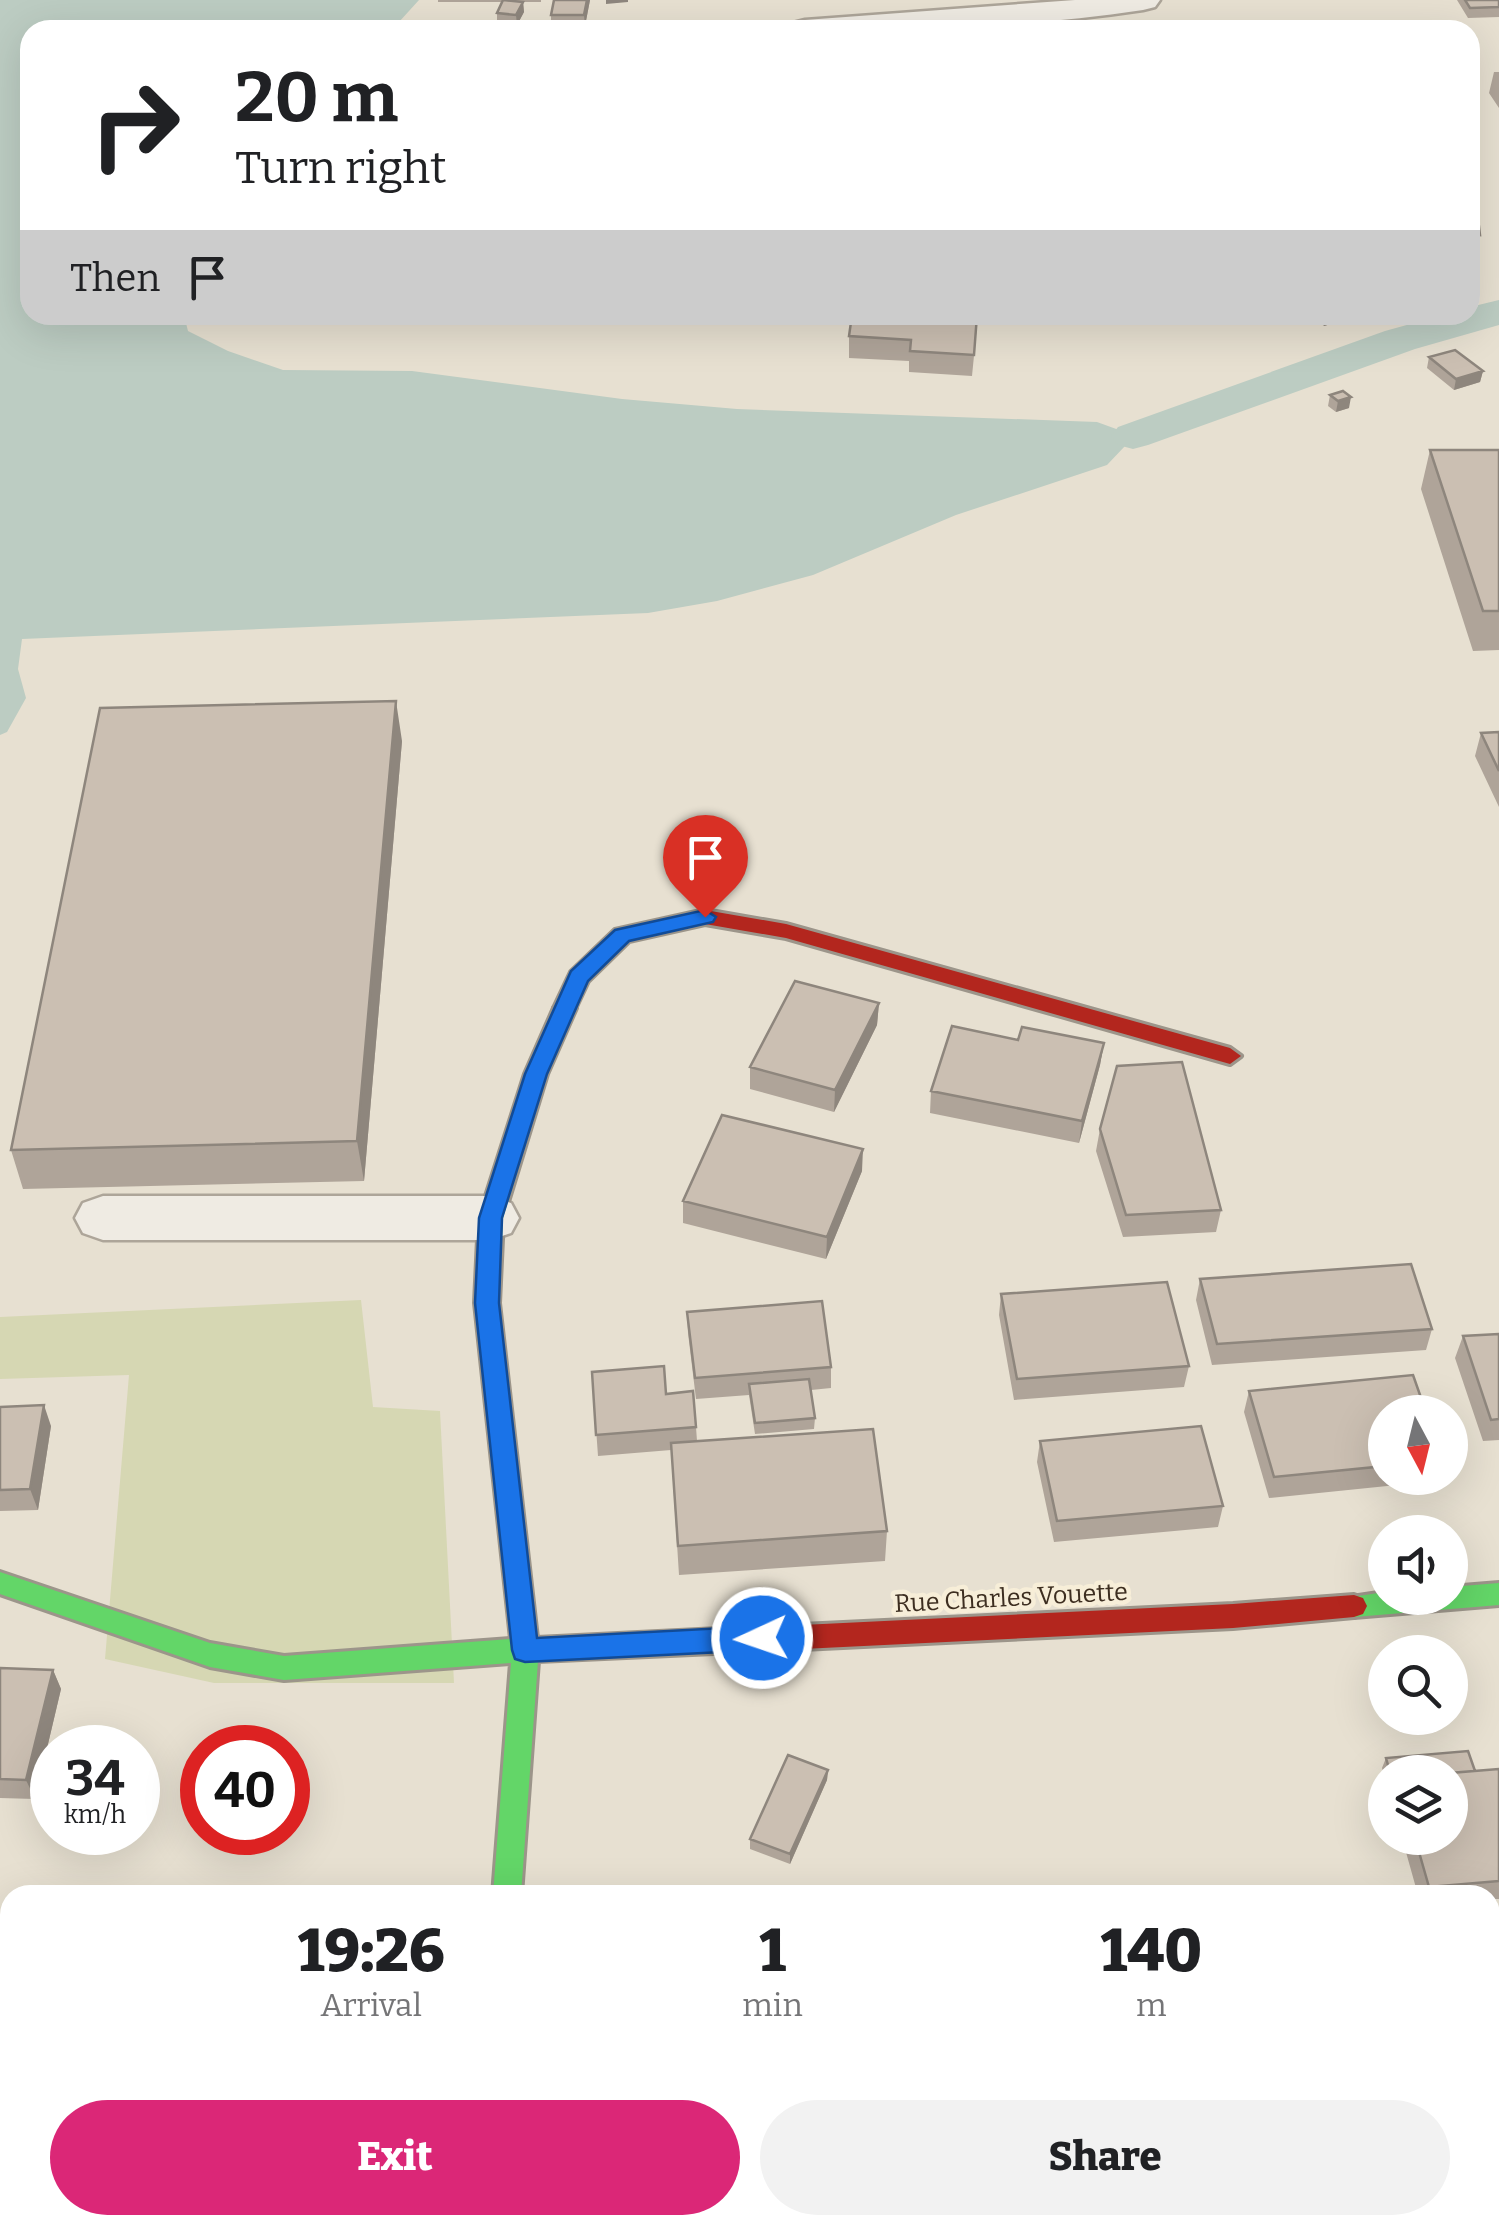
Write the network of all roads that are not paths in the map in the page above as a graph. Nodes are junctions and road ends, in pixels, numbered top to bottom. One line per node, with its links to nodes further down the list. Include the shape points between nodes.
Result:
1 (1143, 0): 2 (street)
2 (944, 20)
3 (1230, 1056): 5 (street, via 786,931 705,917 622,936 578,977 536,1074)
4 (103, 1218): 5 (street)
5 (490, 1218): 8 (street, via 487,1303)
6 (0, 1584): 8 (street, Rue Charles Vouette, via 210,1656 284,1668)
7 (1499, 1594): 8 (street, Rue Charles Vouette, via 1233,1616)
8 (525, 1650): 9 (street)
9 (507, 1885)

